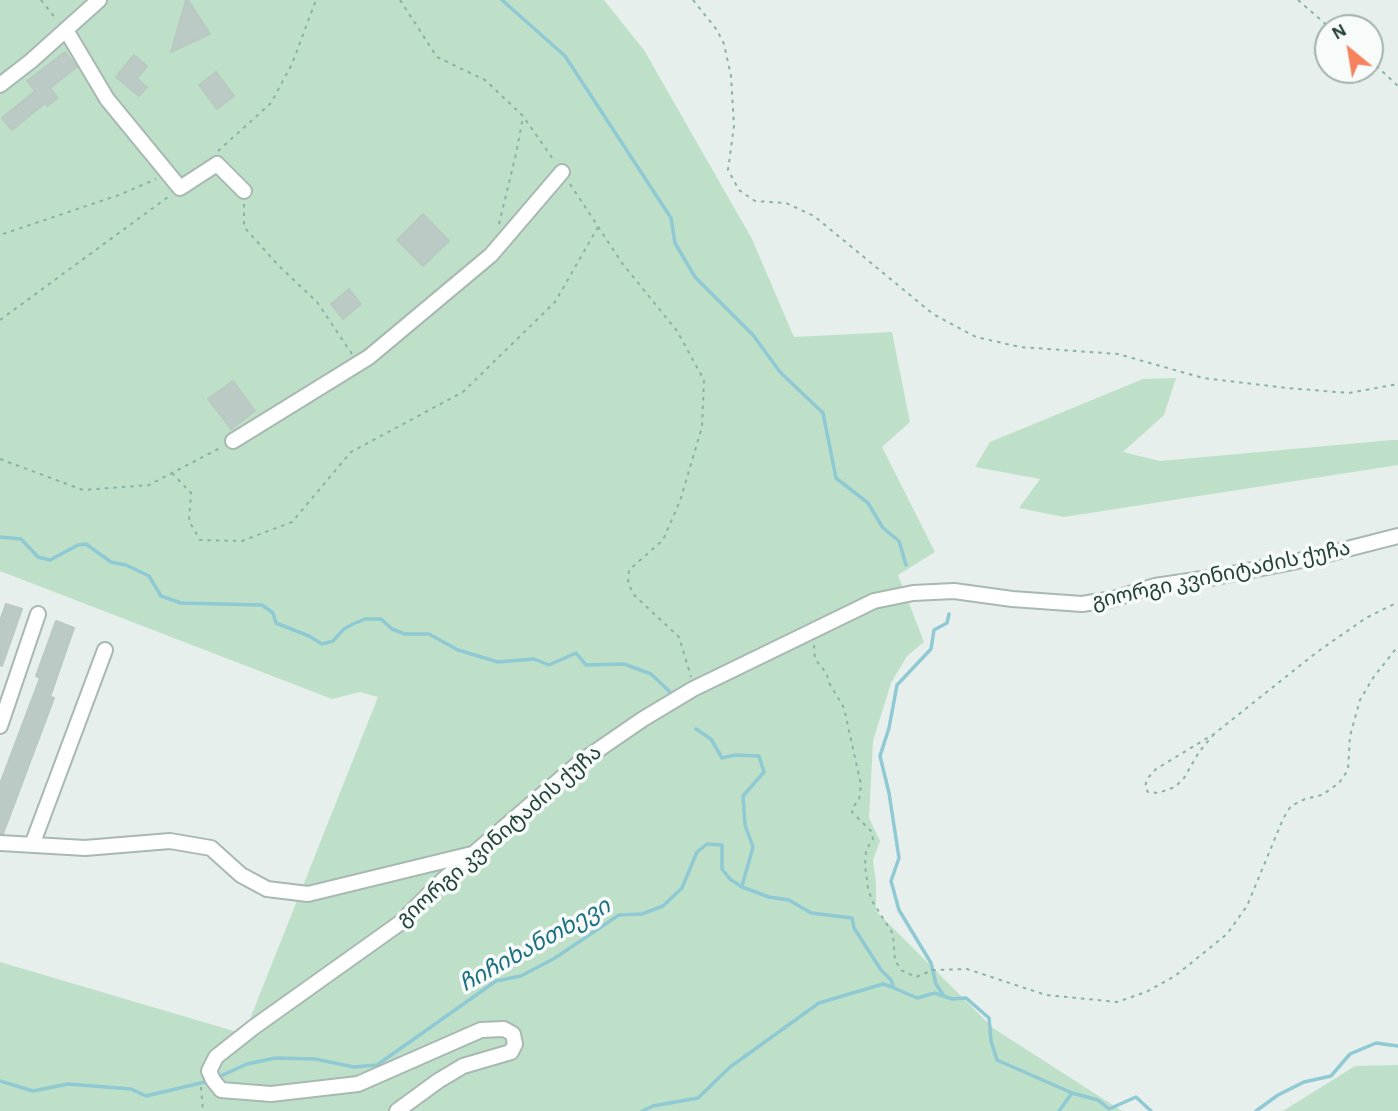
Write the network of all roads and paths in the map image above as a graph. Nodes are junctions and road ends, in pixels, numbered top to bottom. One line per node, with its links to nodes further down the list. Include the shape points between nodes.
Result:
1 (41, 0): 8 (path)
2 (99, 0): 8 (street)
3 (316, 0): 13 (path, via 292,64 271,103)
4 (400, 0): 12 (path, via 437,57 485,80)
5 (692, 0): 23 (path, via 724,44 734,126 728,170 738,190 755,201 786,203 814,216 933,314 976,337 1020,347 1108,353 1203,378 1349,393)
6 (1298, 0): 7 (path)
7 (1314, 14)
8 (66, 30): 10 (street); 15 (street, via 107,99)
9 (1384, 73): 11 (path)
10 (0, 85)
11 (1398, 86)
12 (523, 116): 14 (path); 19 (path)
13 (215, 153)
14 (562, 172): 18 (path); 22 (street, via 491,254)
15 (168, 174): 16 (street); 20 (path)
16 (180, 188): 17 (street, via 218,164); 21 (path)
17 (244, 191): 22 (path, via 244,227 317,302)
18 (598, 227): 26 (path, via 555,302 463,392 351,452 292,522 242,541 200,540 189,521 191,493); 33 (path, via 677,331 704,380 702,427 680,501 663,540 629,570 628,583 634,595 679,637)
19 (497, 229)
20 (3, 234)
21 (0, 320)
22 (358, 363): 24 (street)
23 (1398, 384)
24 (233, 441): 26 (path)
25 (0, 459): 26 (path, via 83,490 149,485)
26 (172, 473)
27 (1398, 536): 30 (street, გიორგი კვინიტაძის ქუჩა, via 1308,559 1082,604 954,591 913,593 874,601)
28 (1398, 602): 35 (path, via 1317,652)
29 (38, 614): 34 (street)
30 (814, 629): 31 (path, via 815,659 844,708 861,785 852,813 872,831 864,865 868,888 893,934 895,960 901,970 916,977 933,970 967,969 1046,995 1117,1002 1175,976 1227,934 1247,906 1291,806 1322,795 1348,770 1350,736 1360,700); 33 (street, გიორგი კვინიტაძის ქუჩა)
31 (1398, 646)
32 (105, 650): 37 (street)
33 (693, 689): 38 (street, გიორგი კვინიტაძის ქუჩა, via 579,762)
34 (0, 726)
35 (1214, 734): 35 (path, via 1175,786 1148,792 1147,779 1156,769)
36 (0, 843): 37 (street)
37 (32, 845): 38 (street, via 85,848 170,841 211,848 241,875 267,889 308,894)
38 (476, 853): 39 (street, გიორგი კვინიტაძის ქუჩა, via 400,923 216,1057 209,1071 221,1090 271,1094 346,1085 378,1077 481,1030 504,1028 513,1034 511,1052 463,1066)
39 (397, 1111)

